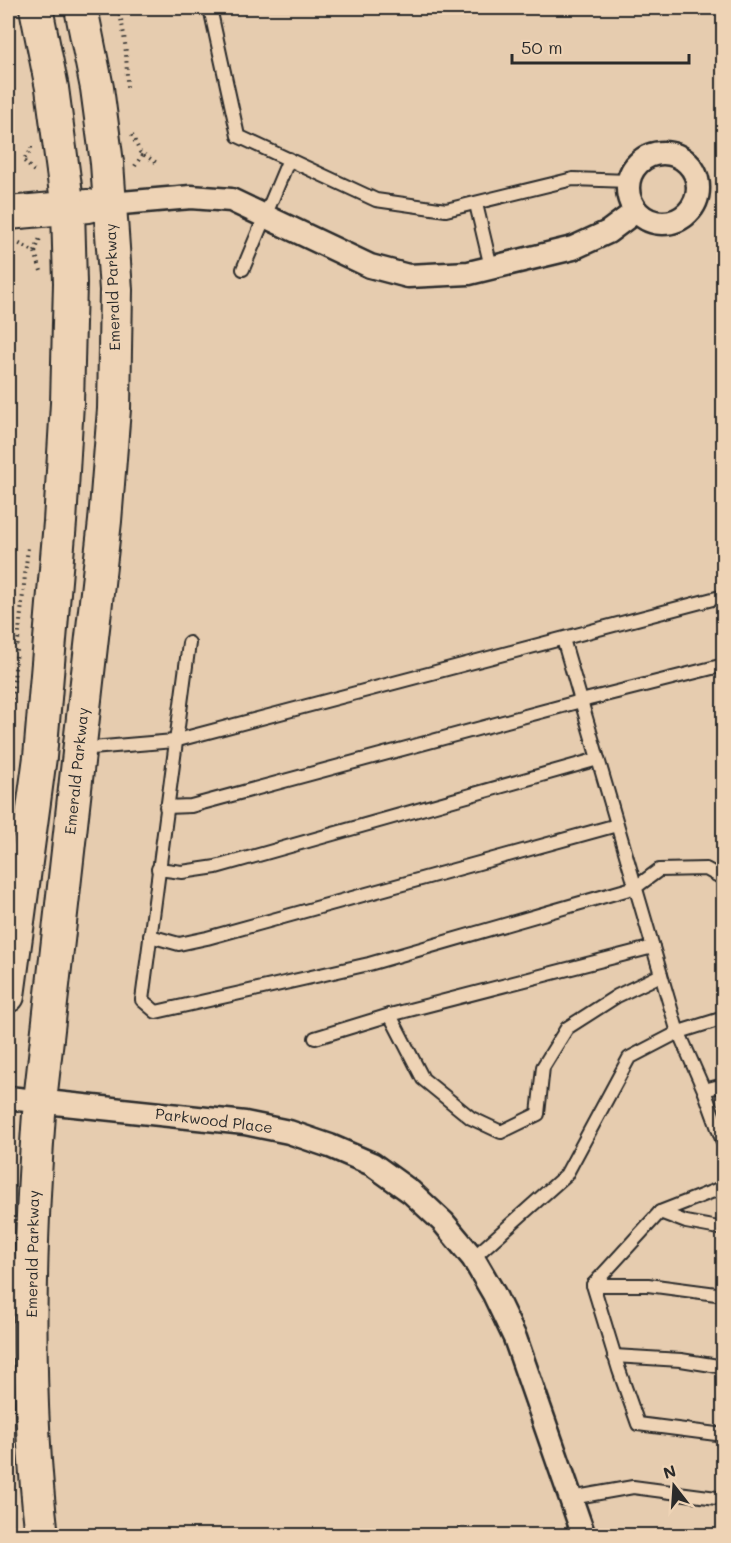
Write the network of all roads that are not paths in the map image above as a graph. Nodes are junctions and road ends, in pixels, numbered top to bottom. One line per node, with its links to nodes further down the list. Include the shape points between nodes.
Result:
1 (36, 8): 8 (main road, via 52,88)
2 (81, 8): 6 (main road, Emerald Parkway, via 97,88)
3 (210, 8): 4 (lane, via 238,136)
4 (289, 159): 7 (lane, via 376,200 446,210); 11 (lane)
5 (628, 181): 7 (lane, via 573,179); 9 (street, via 627,190); 9 (street, via 634,167 652,154 671,153 685,160 698,181 698,195 681,218 653,222)
6 (110, 204): 8 (main road); 11 (street, via 191,197 231,200); 20 (main road, Emerald Parkway, via 116,290 114,409)
7 (476, 204): 12 (lane)
8 (68, 209): 10 (main road); 30 (main road, via 67,402 59,533 40,757)
9 (636, 211): 12 (street, via 608,232 573,248)
10 (8, 213)
11 (264, 216): 12 (street, via 370,267 408,276 469,273); 13 (lane)
12 (491, 267)
13 (243, 269)
14 (723, 597): 15 (lane)
15 (562, 639): 18 (lane); 19 (lane)
16 (189, 643): 19 (lane)
17 (723, 665): 18 (lane)
18 (581, 701): 21 (lane); 22 (lane, via 191,806)
19 (174, 741): 20 (lane); 22 (lane)
20 (79, 749): 38 (main road, Emerald Parkway)
21 (598, 759): 23 (lane); 24 (lane, via 216,867 182,872)
22 (166, 807): 24 (lane)
23 (617, 825): 26 (lane); 27 (lane, via 207,938 179,944)
24 (158, 869): 27 (lane)
25 (723, 879): 26 (lane, via 706,869 659,870)
26 (636, 887): 27 (lane, via 369,964 156,1012 142,1000); 28 (lane)
27 (150, 936)
28 (653, 947): 29 (lane); 31 (lane)
29 (661, 975): 31 (lane, via 617,996 567,1028 543,1067 538,1114 501,1132 471,1118 423,1079); 33 (lane)
30 (8, 996)
31 (390, 1015): 34 (lane)
32 (723, 1018): 33 (lane)
33 (679, 1032): 36 (lane); 43 (lane, via 630,1058 566,1175)
34 (315, 1038)
35 (723, 1085): 36 (lane)
36 (704, 1090): 39 (lane)
37 (8, 1098): 38 (street, Parkwood Place)
38 (40, 1101): 43 (street, Parkwood Place, via 245,1123 290,1132 330,1146 372,1164 411,1192 443,1222); 51 (main road, Emerald Parkway, via 34,1173 30,1379)
39 (723, 1145)
40 (723, 1187): 41 (lane)
41 (660, 1212): 42 (lane); 44 (lane)
42 (723, 1229)
43 (472, 1258): 49 (street, Parkwood Place, via 515,1338)
44 (593, 1285): 45 (lane, via 648,1285); 46 (lane)
45 (723, 1295)
46 (614, 1356): 47 (lane); 48 (lane, via 638,1424)
47 (723, 1367)
48 (723, 1435)
49 (571, 1498): 50 (lane, via 633,1487); 52 (street, Parkwood Place)
50 (723, 1499)
51 (42, 1536)
52 (584, 1536)

